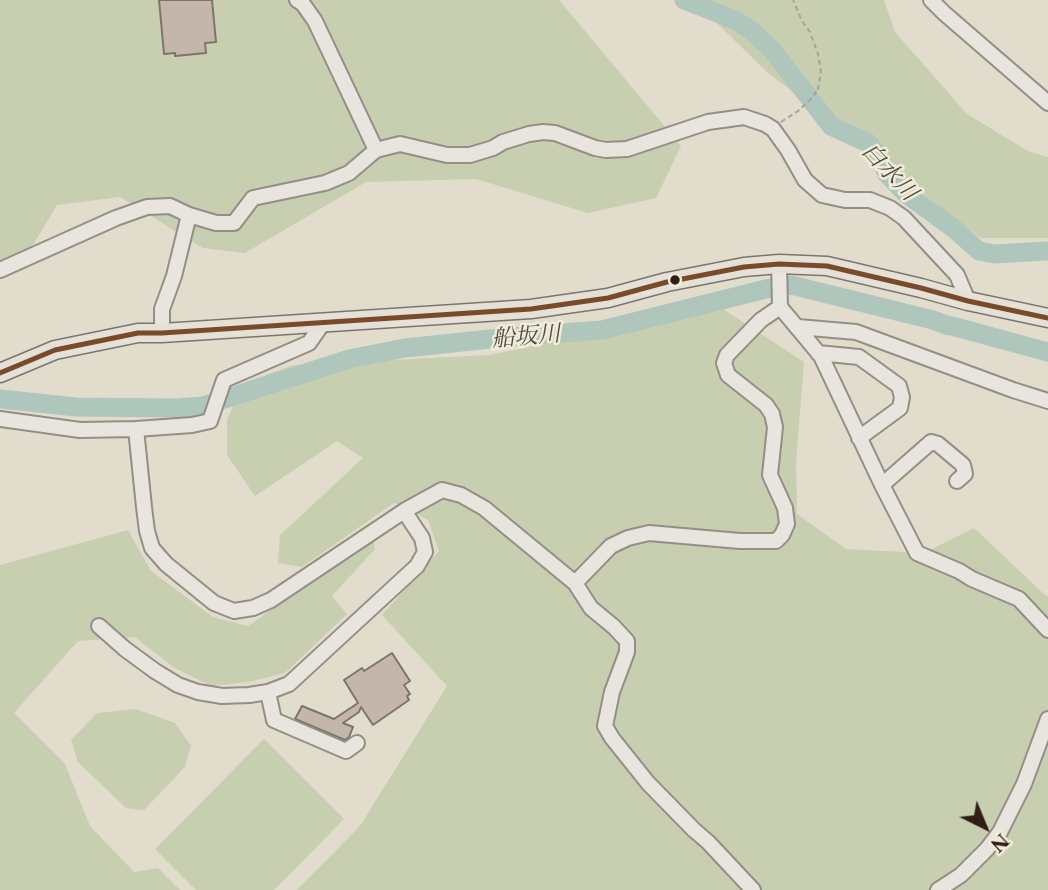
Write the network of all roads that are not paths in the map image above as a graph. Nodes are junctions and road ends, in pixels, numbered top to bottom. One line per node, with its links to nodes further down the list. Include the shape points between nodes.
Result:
1 (297, 0): 4 (street, via 316,21)
2 (931, 0): 3 (street)
3 (1048, 103)
4 (376, 150): 5 (street, via 349,173 326,183 253,198 234,223); 8 (street, via 400,144 447,155 470,155 542,132 595,148 627,149 708,122 744,117 773,129 806,180 822,195 870,200 904,218 957,275)
5 (189, 215): 7 (street, via 170,206 147,207); 13 (street, via 162,309)
6 (780, 267): 8 (main road, via 827,266); 9 (street); 11 (main road, via 744,267 608,298 531,309)
7 (0, 270)
8 (968, 301): 10 (main road)
9 (780, 304): 12 (street); 23 (street, via 724,363 728,375 772,414 770,475 785,508 787,524 782,535 776,541 740,541 649,533 611,546)
10 (1048, 318)
11 (323, 323): 13 (main road); 18 (street, via 309,343 224,380 210,421)
12 (798, 327): 14 (street); 16 (street, via 856,332)
13 (162, 333): 15 (main road, via 138,333 55,350)
14 (818, 353): 19 (street); 19 (street, via 859,357 899,386 900,408)
15 (0, 373)
16 (1048, 401)
17 (0, 419): 18 (street, via 80,430)
18 (136, 429): 22 (street, via 152,548 214,603 234,611 271,600)
19 (859, 438): 21 (street)
20 (957, 481): 21 (street, via 965,474 963,465 931,442)
21 (882, 485): 25 (street, via 917,553 1019,599)
22 (404, 511): 23 (street, via 442,490 461,495 484,508); 26 (street, via 422,538 425,552 417,566 289,684)
23 (575, 583): 29 (street, via 591,608 627,641 605,726 648,783)
24 (99, 626): 26 (street, via 178,685 222,696)
25 (1048, 630)
26 (268, 692): 28 (street, via 274,720 346,751)
27 (1048, 719): 30 (street, via 1000,832 961,875)
28 (357, 743)
29 (753, 890)
30 (938, 890)

